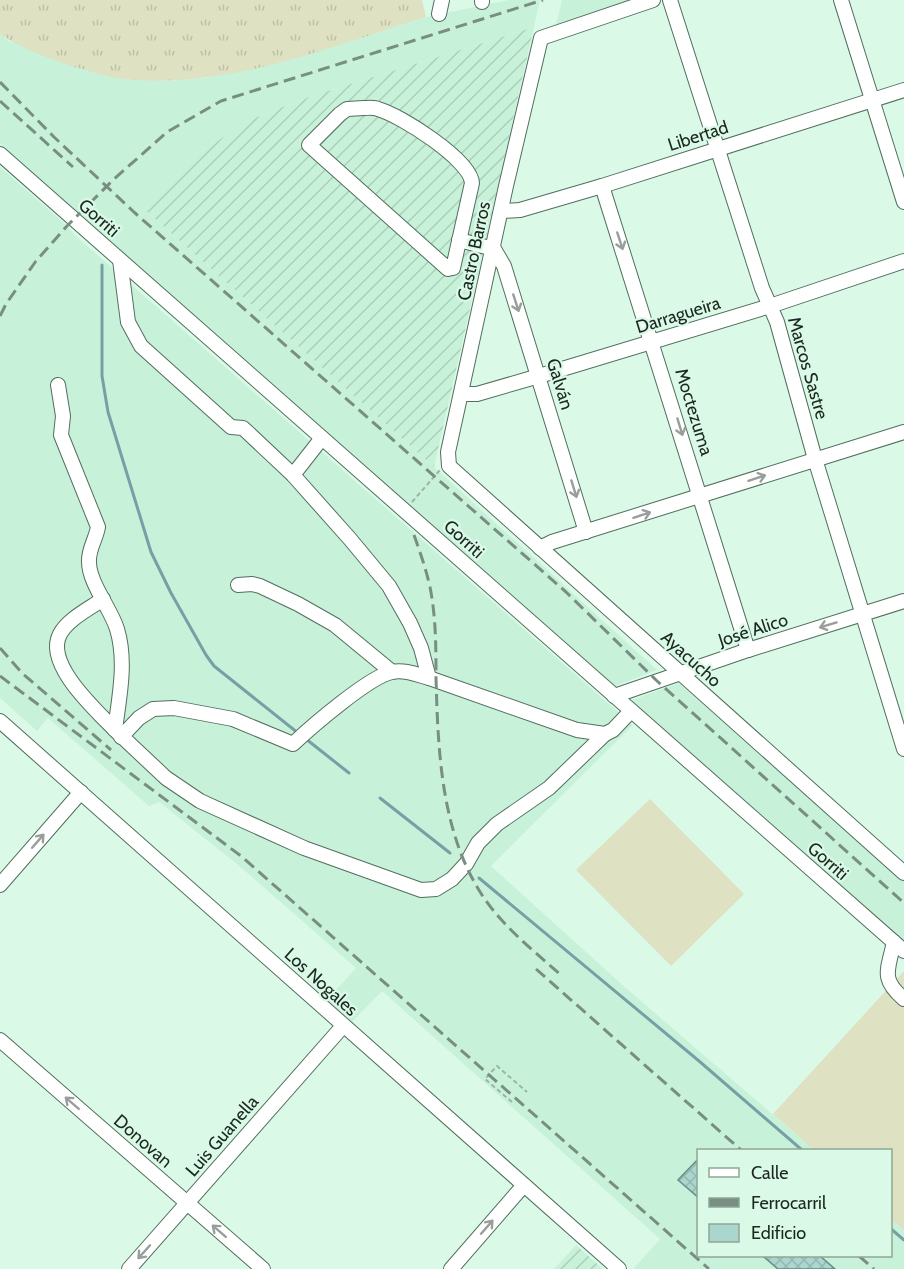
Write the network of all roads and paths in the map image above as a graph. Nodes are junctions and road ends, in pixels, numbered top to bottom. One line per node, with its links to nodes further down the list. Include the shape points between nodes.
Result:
1 (442, 0): 5 (street)
2 (653, 0): 12 (street, Castro Barros, via 542,38)
3 (670, 0): 8 (street, Marcos Sastre)
4 (841, 0): 7 (street)
5 (439, 15)
6 (904, 90): 7 (street, Libertad)
7 (872, 100): 8 (street, Libertad); 11 (street)
8 (717, 149): 10 (street, Libertad); 17 (street, Marcos Sastre)
9 (0, 154): 15 (street, Gorriti)
10 (602, 186): 12 (street, Libertad, via 520,210); 18 (street, Moctezuma, one-way to 18)
11 (904, 202)
12 (502, 211): 14 (street, Castro Barros)
13 (459, 240): 13 (street, via 453,268 448,269 309,145 347,109 377,108 420,130 469,172); 14 (street)
14 (494, 249): 19 (street, Galván, one-way to 19, via 504,266); 21 (street, Castro Barros)
15 (120, 260): 23 (street, Gorriti); 26 (street, via 128,322 141,346 231,427 243,428)
16 (904, 261): 17 (street, Darragueira)
17 (770, 306): 18 (street, Darragueira); 24 (street, Marcos Sastre)
18 (653, 342): 19 (street, Darragueira); 27 (street, Moctezuma, one-way to 27)
19 (539, 376): 21 (street, Darragueira, via 477,394); 29 (street, Galván, one-way to 29)
20 (58, 385): 32 (street, via 63,416 61,435 98,527 88,564)
21 (461, 394): 25 (street, Castro Barros, via 448,452)
22 (904, 432): 24 (street)
23 (322, 438): 26 (street); 28 (street, Gorriti)
24 (816, 459): 27 (street, one-way to 24); 34 (street, Marcos Sastre)
25 (451, 466): 28 (path); 30 (street, Ayacucho)
26 (293, 475): 38 (street, via 389,586 410,622)
27 (701, 496): 29 (street, one-way to 27); 35 (street, Moctezuma)
28 (404, 510): 39 (street, Gorriti)
29 (586, 532): 30 (street)
30 (540, 548): 37 (street, Ayacucho)
31 (238, 585): 36 (street, via 260,586 307,609 335,625)
32 (103, 599): 42 (street, via 121,647); 42 (street, via 67,625 56,649 61,667)
33 (904, 601): 34 (street, José Alico)
34 (862, 615): 35 (street, José Alico, one-way to 35); 44 (street, Marcos Sastre)
35 (748, 650): 37 (street, José Alico)
36 (392, 672): 38 (street); 42 (street, via 365,687 293,744 233,719 174,708 153,709)
37 (680, 673): 39 (street, José Alico); 46 (street, Ayacucho)
38 (429, 678): 43 (street, via 577,730)
39 (614, 696): 40 (street, Gorriti)
40 (632, 711): 43 (street); 48 (street, Gorriti)
41 (0, 721): 45 (street, Los Nogales)
42 (118, 734): 43 (street, via 166,778 200,801 304,848 421,890 436,889 452,879 496,824 549,788)
43 (605, 734)
44 (904, 749)
45 (81, 792): 47 (street, one-way to 45); 50 (street, Los Nogales)
46 (904, 873)
47 (0, 885)
48 (899, 947): 49 (street, via 888,980)
49 (904, 999)
50 (343, 1026): 54 (street, Los Nogales); 55 (street, Luis Guanella)
51 (0, 1040): 55 (street, Donovan, one-way to 51)
52 (527, 1092): 53 (path, via 497,1066 485,1079)
53 (512, 1102)
54 (524, 1185): 58 (street, one-way to 54); 59 (street, Los Nogales)
55 (187, 1203): 56 (street, Luis Guanella, one-way to 56); 57 (street, Donovan, one-way to 55)
56 (129, 1269)
57 (263, 1269)
58 (450, 1269)
59 (619, 1269)

